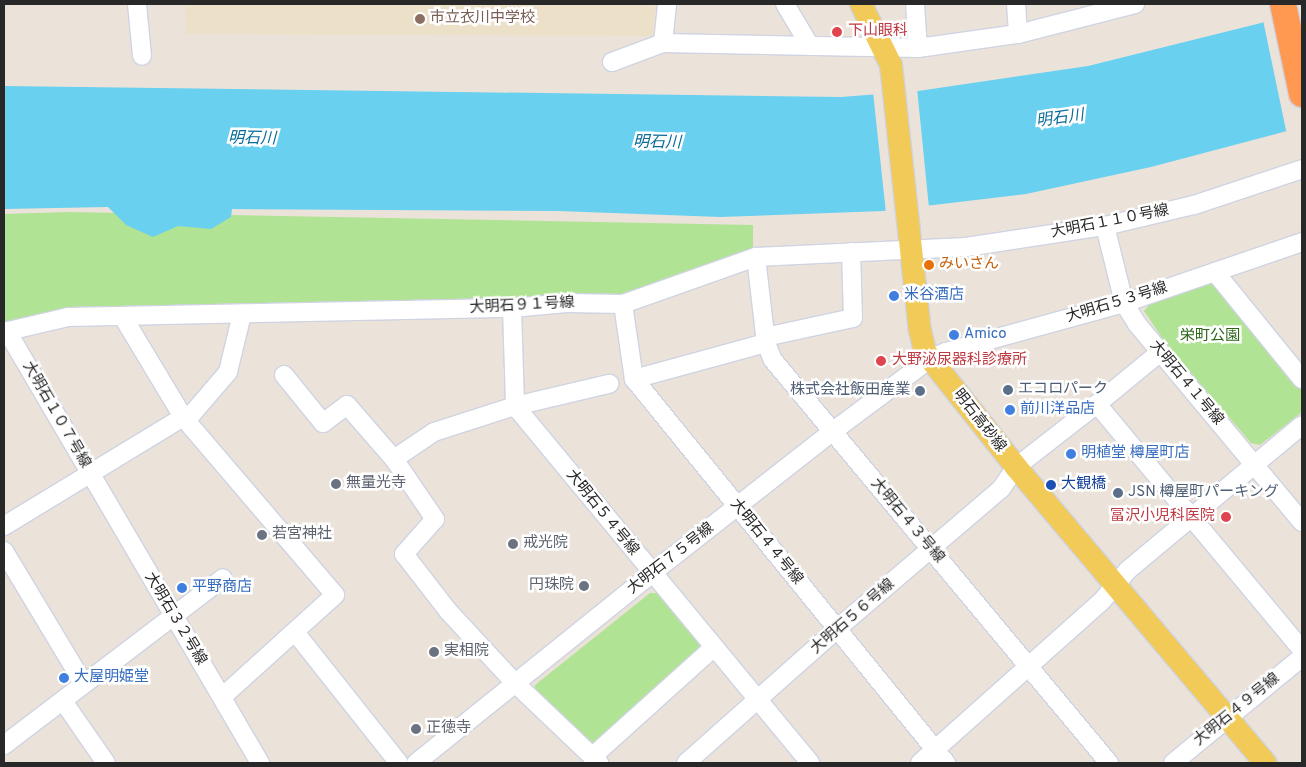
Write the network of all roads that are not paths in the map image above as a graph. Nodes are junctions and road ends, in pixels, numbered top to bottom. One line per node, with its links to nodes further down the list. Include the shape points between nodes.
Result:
1 (137, 4): 14 (street)
2 (667, 4): 10 (street)
3 (785, 4): 11 (street)
4 (861, 4): 12 (main road, 明石高砂線)
5 (915, 4): 13 (street)
6 (1016, 4): 9 (street)
7 (1135, 4): 9 (street)
8 (1283, 4): 16 (highway)
9 (1018, 34): 13 (street)
10 (663, 43): 11 (street); 15 (street)
11 (810, 46): 12 (street)
12 (884, 47): 13 (street); 20 (main road, 明石高砂線, via 892,70)
13 (918, 48)
14 (142, 56)
15 (612, 62)
16 (1302, 94)
17 (1302, 170): 18 (street, 大明石１１０号線, via 1194,205)
18 (1105, 226): 20 (street, 大明石１１０号線, via 966,247); 24 (street, 大明石４１号線)
19 (1302, 242): 23 (street, 大明石５３号線)
20 (912, 243): 21 (street, 大明石９１号線); 32 (main road, 明石高砂線, via 920,330)
21 (851, 252): 22 (street, 大明石９１号線); 30 (street, via 854,318)
22 (756, 257): 25 (street, 大明石９１号線); 30 (street, 大明石４３号線)
23 (1215, 272): 24 (street, 大明石５３号線); 35 (street)
24 (1124, 303): 31 (street, 大明石４１号線); 32 (street, 大明石５３号線)
25 (622, 304): 26 (street, 大明石９１号線, via 567,303); 34 (street, 大明石４４号線)
26 (512, 308): 27 (street, 大明石９１号線); 38 (street)
27 (242, 314): 28 (street, 大明石９１号線); 39 (street, via 228,372 192,414)
28 (123, 316): 29 (street, 大明石９１号線, via 68,317); 39 (street)
29 (5, 331): 45 (street, 大明石１０７号線)
30 (765, 340): 34 (street); 41 (street, 大明石４３号線, via 773,360)
31 (1159, 353): 37 (street, 大明石５６号線); 43 (street, 大明石４１号線)
32 (930, 359): 41 (street, 大明石７５号線); 44 (main road, 明石高砂線)
33 (284, 375): 42 (street, via 324,424 347,405)
34 (634, 378): 46 (street, 大明石４４号線)
35 (1302, 380)
36 (608, 384): 38 (street)
37 (1098, 404): 44 (street, 大明石５６号線); 47 (street)
38 (515, 406): 42 (street, via 434,432); 52 (street, 大明石５４号線)
39 (183, 417): 45 (street); 57 (street, via 335,595)
40 (1302, 425): 43 (street)
41 (832, 432): 46 (street, 大明石７５号線); 50 (street, 大明石４３号線)
42 (394, 459): 63 (street, via 435,519 404,554 449,612)
43 (1255, 464): 47 (street); 48 (street, 大明石４１号線)
44 (1016, 467): 50 (street, 大明石５６号線, via 1001,489); 54 (main road, 明石高砂線)
45 (90, 474): 49 (street); 55 (street, 大明石３２号線)
46 (737, 507): 52 (street, 大明石７５号線); 56 (street, 大明石４４号線)
47 (1191, 516): 54 (street, via 1128,570); 59 (street)
48 (1302, 522)
49 (4, 526)
50 (930, 549): 56 (street, 大明石５６号線); 61 (street, 大明石４３号線)
51 (4, 550): 62 (street)
52 (652, 574): 58 (street, 大明石５４号線); 63 (street, 大明石７５号線)
53 (223, 578): 55 (street)
54 (1115, 586): 61 (street); 67 (main road, 明石高砂線)
55 (173, 616): 62 (street); 64 (street, 大明石３２号線)
56 (838, 628): 66 (street, 大明石５６号線); 69 (street, 大明石４４号線)
57 (294, 632): 64 (street); 73 (street)
58 (713, 648): 66 (street, 大明石５４号線); 70 (street)
59 (1302, 650)
60 (1302, 657): 67 (street, 大明石４９号線)
61 (1028, 667): 69 (street); 79 (street, 大明石４３号線)
62 (84, 684): 65 (street)
63 (516, 684): 70 (street); 74 (street, 大明石７５号線)
64 (222, 697): 72 (street, 大明石３２号線)
65 (63, 700): 68 (street); 71 (street)
66 (758, 701): 75 (street, 大明石５６号線); 76 (street, 大明石５４号線)
67 (1227, 718): 80 (street, 大明石４９号線); 81 (main road, 明石高砂線)
68 (4, 745)
69 (935, 749): 77 (street); 78 (street, 大明石４４号線)
70 (596, 760)
71 (106, 763)
72 (260, 763)
73 (399, 763)
74 (416, 763)
75 (686, 763)
76 (810, 763)
77 (920, 763)
78 (946, 763)
79 (1109, 763)
80 (1173, 763)
81 (1265, 763)

